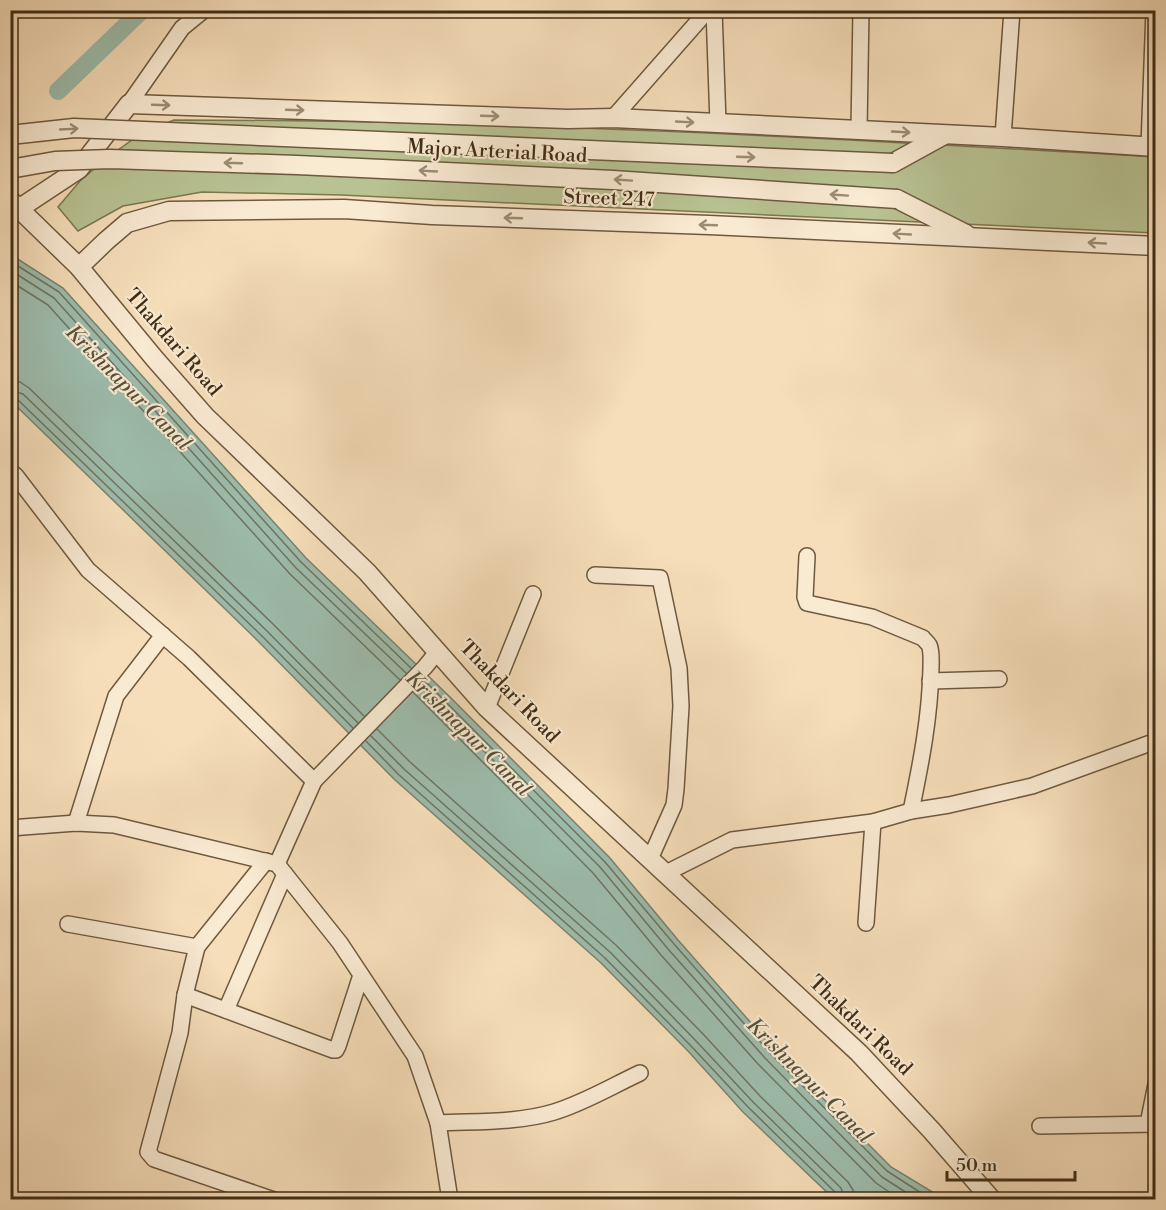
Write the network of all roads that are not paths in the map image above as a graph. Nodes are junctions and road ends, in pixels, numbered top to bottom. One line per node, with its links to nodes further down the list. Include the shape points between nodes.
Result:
1 (204, 10): 7 (street, via 182,28)
2 (708, 10): 8 (street)
3 (714, 10): 9 (street)
4 (861, 10): 10 (street)
5 (1012, 10): 13 (street)
6 (1154, 10): 14 (street)
7 (129, 104): 8 (street, one-way to 8); 16 (street, via 79,169)
8 (613, 118): 9 (street, one-way to 9)
9 (718, 123): 10 (street)
10 (859, 130): 11 (street, one-way to 11)
11 (946, 134): 12 (street, Major Arterial Road, one-way to 11, bridge, via 74,128 893,163); 13 (street)
12 (10, 135)
13 (1003, 137): 14 (street)
14 (1152, 146)
15 (10, 169): 17 (street, Major Arterial Road, one-way to 15, bridge, via 897,199 297,165 110,159 55,161)
16 (14, 207): 19 (street, Thakdari Road)
17 (973, 237): 18 (street, Street 247, one-way to 17); 19 (street, Street 247, one-way to 19, via 432,216 344,209 169,211 127,223)
18 (1155, 246)
19 (79, 267): 25 (street, Thakdari Road, via 205,416 367,572)
20 (12, 476): 24 (street, via 88,570)
21 (807, 556): 27 (street, via 807,603 872,617 923,638 931,651)
22 (595, 575): 35 (street, via 660,578 679,668 681,706 674,804)
23 (533, 594): 28 (street)
24 (163, 635): 30 (street); 33 (street, via 116,696)
25 (438, 651): 28 (street, Thakdari Road); 30 (street)
26 (999, 679): 27 (street)
27 (930, 681): 31 (street, via 923,756)
28 (487, 708): 35 (street, Thakdari Road)
29 (1155, 741): 31 (street, via 1032,786)
30 (314, 781): 36 (street)
31 (910, 811): 32 (street)
32 (873, 822): 37 (street, via 732,840); 38 (street)
33 (76, 823): 34 (street); 36 (street, via 114,825)
34 (10, 828)
35 (650, 859): 37 (street, Thakdari Road)
36 (276, 866): 40 (street); 41 (street, via 340,943); 43 (street)
37 (666, 873): 51 (street, Thakdari Road, via 859,1053)
38 (866, 923)
39 (68, 924): 40 (street)
40 (197, 947): 42 (street)
41 (361, 975): 43 (street, via 336,1050); 46 (street, via 415,1056)
42 (184, 995): 43 (street); 49 (street, via 180,1033 149,1156)
43 (226, 1010)
44 (639, 1073): 46 (street, via 553,1113)
45 (1155, 1084): 47 (street)
46 (438, 1123): 50 (street)
47 (1152, 1124): 48 (street)
48 (1040, 1126)
49 (274, 1200)
50 (450, 1200)
51 (992, 1200)

